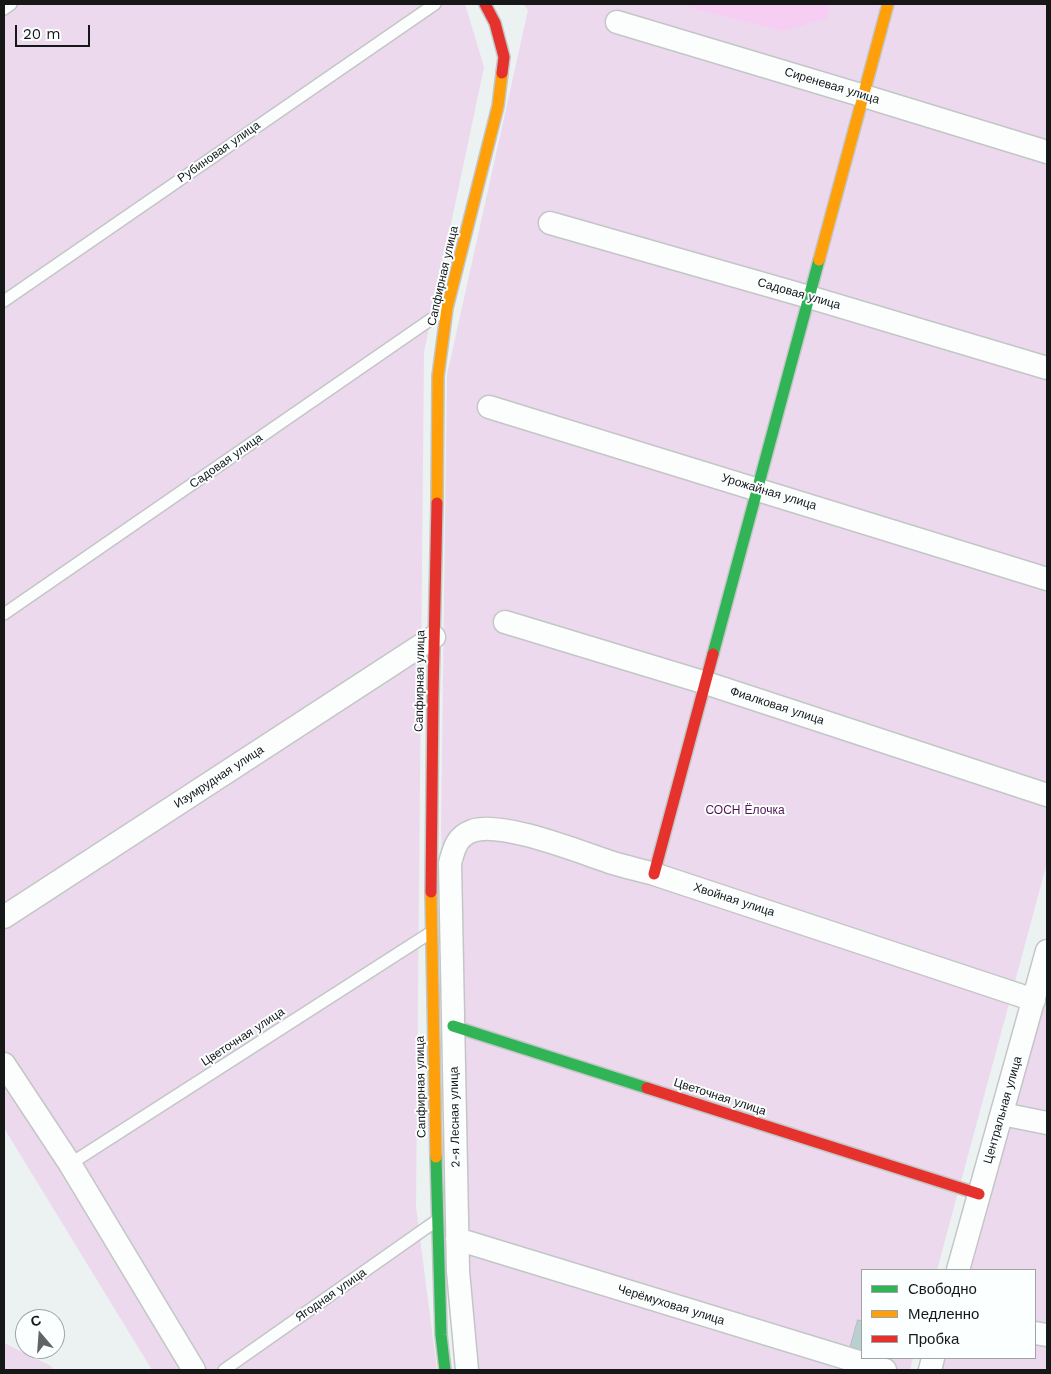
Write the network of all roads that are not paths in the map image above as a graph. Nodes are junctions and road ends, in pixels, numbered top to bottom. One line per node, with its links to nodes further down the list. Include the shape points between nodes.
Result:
1 (11, 4): 5 (lane)
2 (435, 4): 11 (lane, Рубиновая улица)
3 (485, 4): 12 (street, Сапфирная улица, via 495,23 504,57 498,106)
4 (888, 4): 7 (street)
5 (4, 9)
6 (617, 22): 7 (street, Сиреневая улица)
7 (864, 96): 8 (street, Сиреневая улица); 10 (street)
8 (1047, 152)
9 (550, 222): 10 (street, Садовая улица)
10 (809, 297): 13 (street, Садовая улица); 15 (street)
11 (4, 301)
12 (448, 308): 17 (lane, Садовая улица); 19 (street, Сапфирная улица, via 438,376)
13 (1047, 368)
14 (489, 407): 15 (street, Урожайная улица)
15 (758, 489): 16 (street, Урожайная улица); 20 (street)
16 (1047, 579)
17 (4, 614)
18 (505, 622): 20 (street, Фиалковая улица)
19 (434, 636): 24 (street, Изумрудная улица); 25 (street, Сапфирная улица)
20 (706, 683): 21 (street, Фиалковая улица); 23 (street)
21 (1047, 795)
22 (450, 863): 23 (street, Хвойная улица, via 457,840 472,830 489,829 522,834); 28 (street, 2-я Лесная улица)
23 (654, 874): 27 (street, Хвойная улица)
24 (4, 917)
25 (431, 933): 32 (lane, Цветочная улица); 34 (street, Сапфирная улица)
26 (1047, 951): 27 (street, Центральная улица)
27 (1034, 1000): 30 (street, Центральная улица)
28 (453, 1026): 33 (street, Цветочная улица); 35 (street, 2-я Лесная улица)
29 (4, 1064): 32 (street)
30 (1002, 1114): 31 (street); 33 (street, Центральная улица)
31 (1047, 1123)
32 (70, 1164): 37 (street)
33 (979, 1194): 36 (street, Центральная улица)
34 (438, 1220): 38 (lane, Ягодная улица); 39 (street, Сапфирная улица)
35 (457, 1239): 40 (street, 2-я Лесная улица); 41 (street, Черёмуховая улица)
36 (958, 1269)
37 (194, 1370)
38 (224, 1370)
39 (444, 1370)
40 (467, 1370)
41 (885, 1370)

